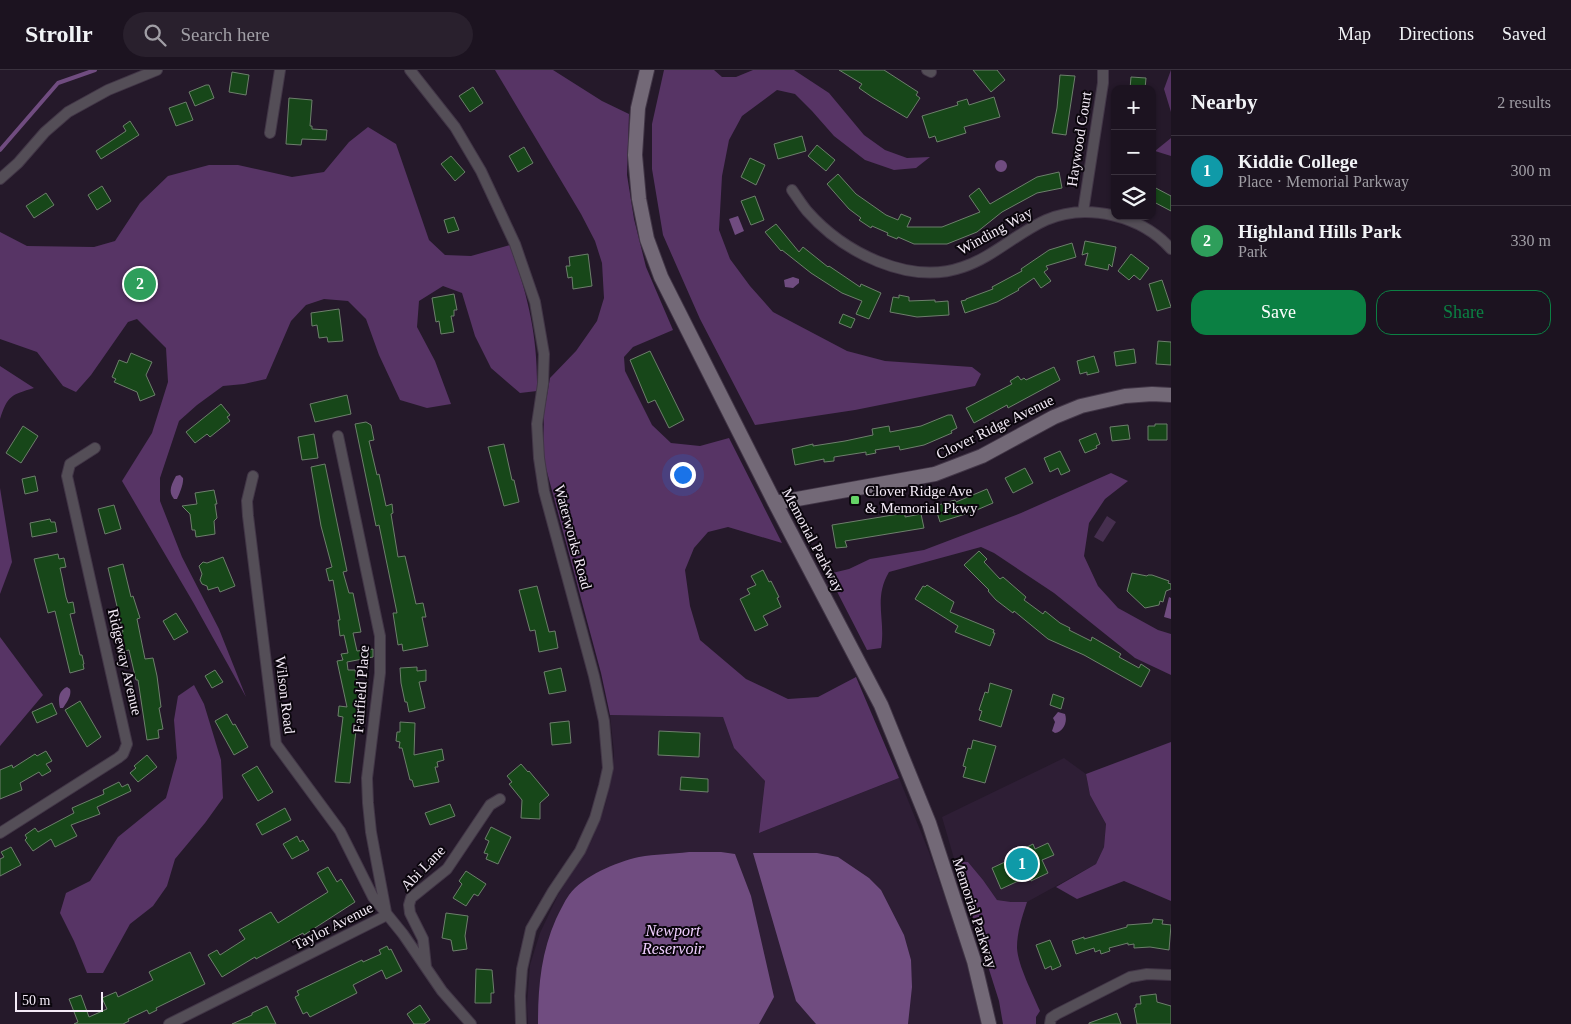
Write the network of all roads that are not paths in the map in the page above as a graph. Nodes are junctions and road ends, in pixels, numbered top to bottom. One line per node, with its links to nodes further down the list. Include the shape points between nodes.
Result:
1 (157, 70): 7 (street, via 108,90 68,112)
2 (280, 70): 6 (street)
3 (410, 70): 23 (street, Waterworks Road, via 455,127 482,171 515,244 535,302 544,354 537,424 544,492 604,721 608,768 604,786 595,818 580,850 531,929 522,969)
4 (647, 70): 15 (main road, Memorial Parkway, via 638,108 635,155 647,239 661,277)
5 (1103, 70): 9 (street, Haywood Court)
6 (270, 133)
7 (0, 178)
8 (792, 190): 9 (street, Winding Way, via 823,227 872,260 896,268 927,272 963,267 984,258 1046,220)
9 (1083, 212): 10 (street, Winding Way, via 1128,220 1146,228)
10 (1171, 250)
11 (1171, 395): 15 (main road, Clover Ridge Avenue, via 1125,396 1070,410 982,456 935,474)
12 (338, 436): 18 (street, Fairfield Place, via 380,636 380,672 368,803)
13 (96, 448): 17 (street, Ridgeway Avenue, via 70,464 67,476 127,744 118,758)
14 (253, 476): 18 (street, Wilson Road, via 247,501 248,516 276,744 340,831 373,897)
15 (775, 503): 24 (main road, Memorial Parkway, via 894,735 929,823 974,961)
16 (500, 799): 19 (street, Abi Lane, via 490,804 447,868 412,898 409,905 423,939)
17 (0, 833)
18 (387, 915): 19 (street, Taylor Avenue); 21 (street, Taylor Avenue)
19 (427, 970): 22 (street, Taylor Avenue)
20 (1171, 975): 25 (street, via 1130,976 1051,1018)
21 (169, 1024)
22 (471, 1024)
23 (521, 1024)
24 (988, 1024)
25 (1050, 1024)

